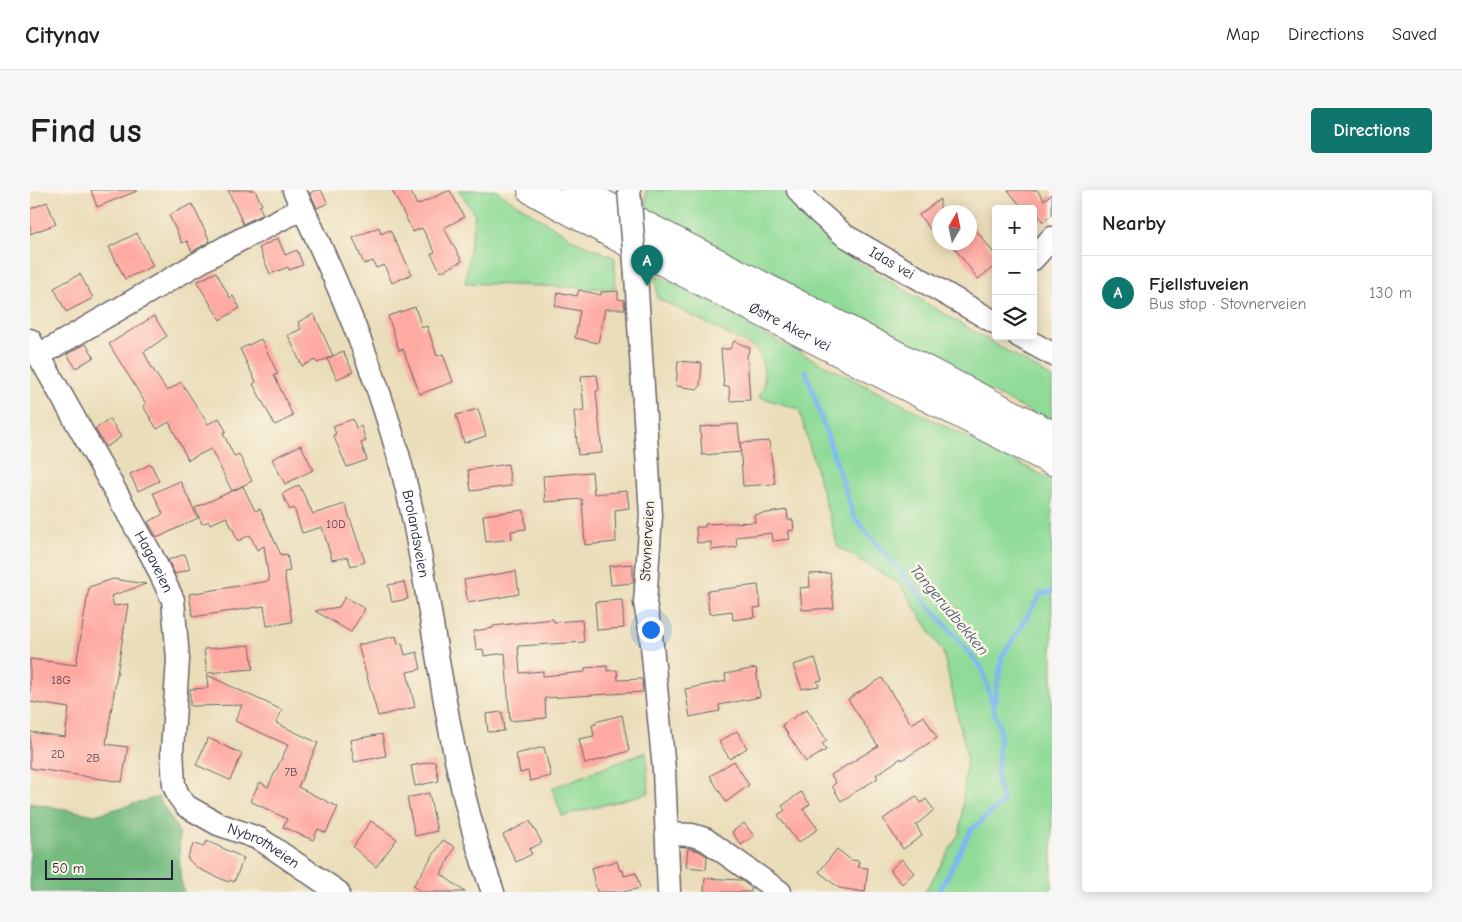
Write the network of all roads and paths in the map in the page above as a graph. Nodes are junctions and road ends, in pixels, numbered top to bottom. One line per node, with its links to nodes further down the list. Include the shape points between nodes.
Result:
1 (532, 190): 13 (highway, Østre Aker vei, via 660,260)
2 (576, 190): 12 (highway, Østre Aker vei)
3 (629, 190): 15 (street, Stovnerveien, bridge, via 651,516 645,603)
4 (798, 190): 8 (street, Idas vei, via 844,235)
5 (299, 199): 10 (street, via 226,247); 17 (street, Brolandsveien, via 368,364 400,462 426,581 454,750 477,849)
6 (1052, 238): 7 (street)
7 (1037, 255)
8 (992, 321)
9 (1026, 340): 11 (street)
10 (34, 348): 14 (street, Hagaveien, via 152,556 173,600 178,659 172,751 174,785)
11 (1052, 354)
12 (1052, 435)
13 (1052, 460)
14 (186, 806): 16 (street, Nybrottveien, via 218,824 260,839)
15 (668, 834): 18 (street, Stovnerveien); 19 (street, via 705,839)
16 (338, 892)
17 (493, 892)
18 (669, 892)
19 (780, 892)

